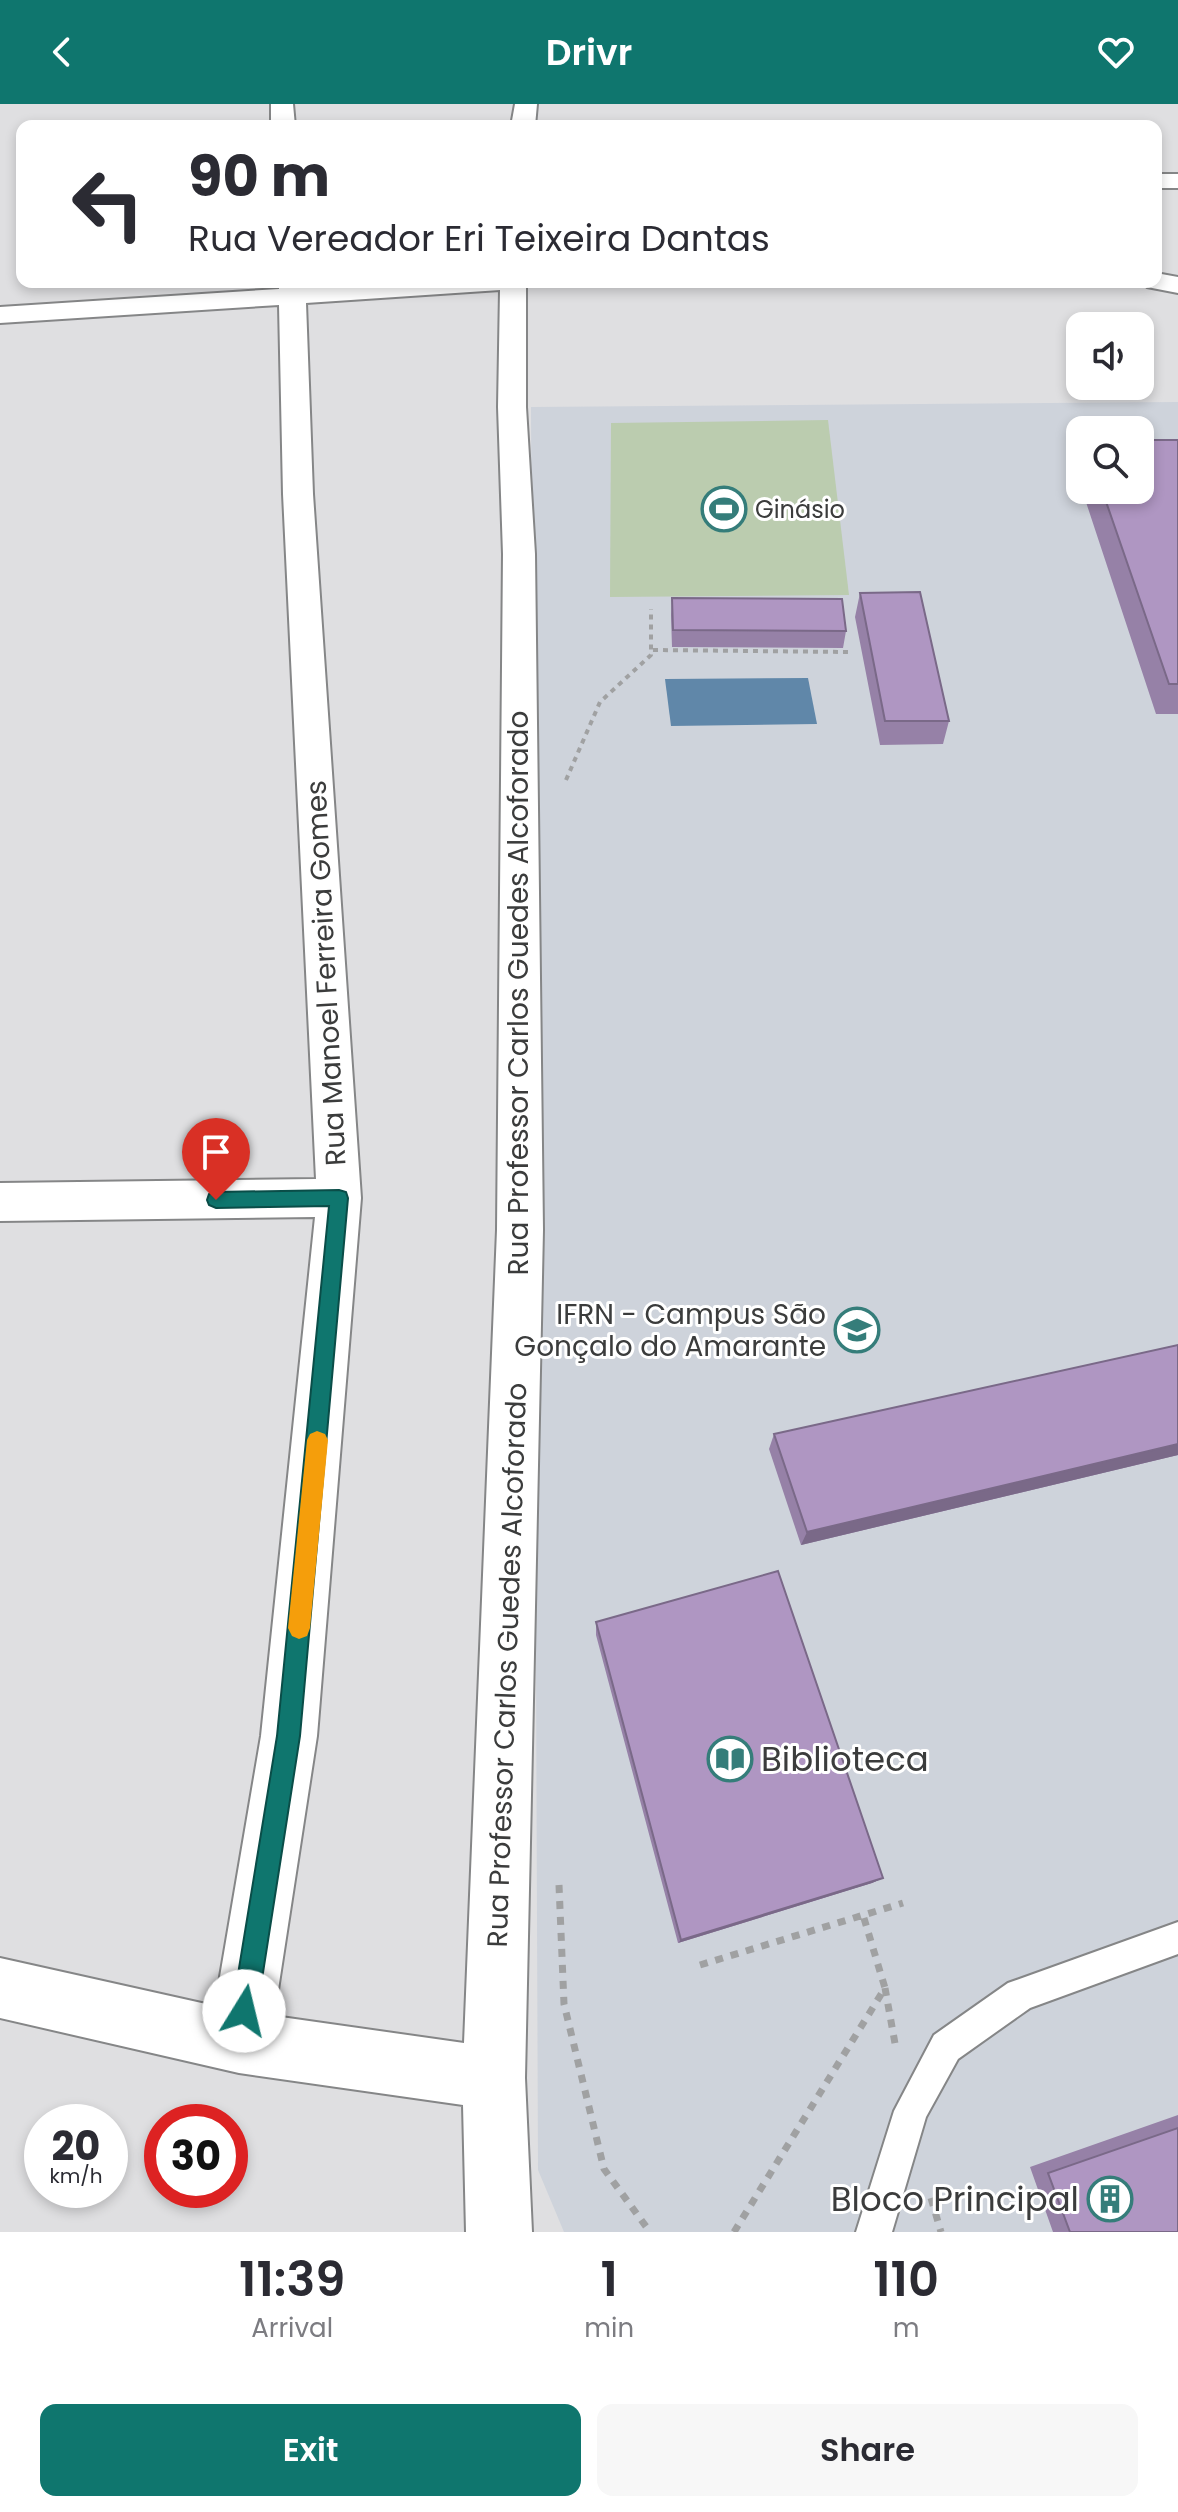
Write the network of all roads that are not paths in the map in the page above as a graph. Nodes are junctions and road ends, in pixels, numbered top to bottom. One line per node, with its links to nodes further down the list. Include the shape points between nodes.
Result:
1 (322, 288): 3 (street)
2 (513, 288): 10 (street, Rua Professor Carlos Guedes Alcoforado, via 519,554 520,1230)
3 (292, 289): 4 (street); 5 (street, Rua Manoel Ferreira Gomes, via 298,494)
4 (0, 315)
5 (339, 1198): 6 (street); 9 (street, Rua Manoel Ferreira Gomes, via 289,1736)
6 (0, 1202)
7 (1178, 1938): 12 (lane, via 1020,1995 946,2047 911,2111)
8 (0, 1988): 9 (street)
9 (239, 2042): 10 (street)
10 (494, 2078): 11 (street, Rua Professor Carlos Guedes Alcoforado)
11 (499, 2232)
12 (874, 2232)

